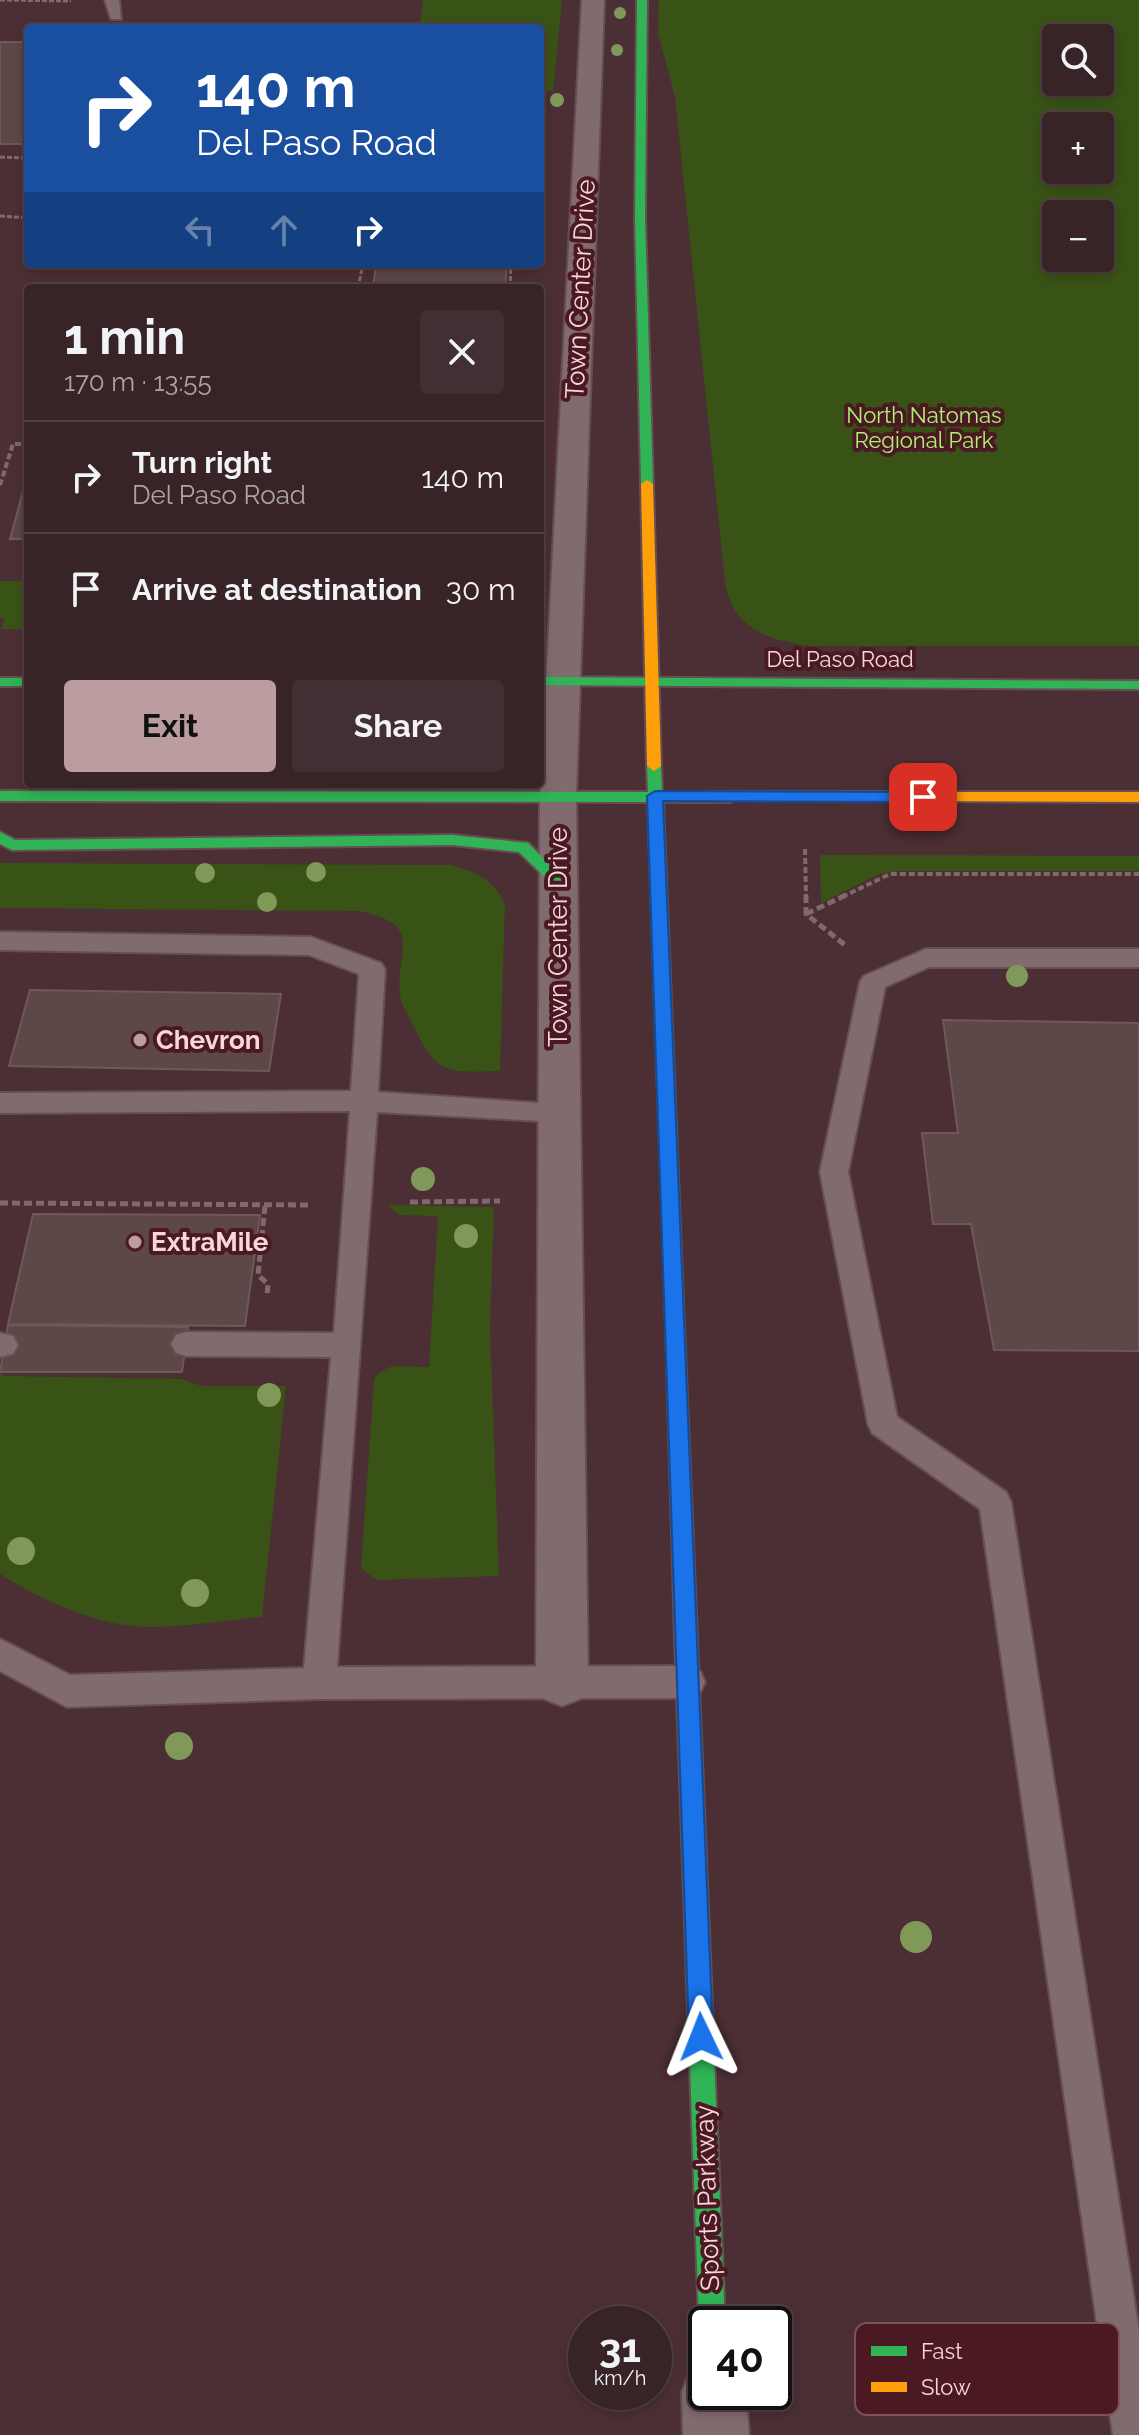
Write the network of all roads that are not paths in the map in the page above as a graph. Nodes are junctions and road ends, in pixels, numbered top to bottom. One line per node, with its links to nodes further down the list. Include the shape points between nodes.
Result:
1 (112, 0): 4 (lane)
2 (593, 0): 5 (street, Town Center Drive)
3 (642, 0): 8 (street, Town Center Drive, via 640,218)
4 (116, 16)
5 (550, 681): 8 (street, Del Paso Road); 11 (street, Town Center Drive)
6 (0, 682): 7 (street)
7 (24, 682)
8 (652, 682): 9 (street, Del Paso Road); 12 (street, Sports Parkway)
9 (1139, 685)
10 (0, 796): 11 (street)
11 (558, 796): 12 (street); 15 (street, Town Center Drive)
12 (655, 796): 13 (street); 25 (street, Sports Parkway)
13 (1139, 797)
14 (0, 837): 15 (street, via 12,845 452,840 523,847)
15 (558, 881): 20 (street, Town Center Drive)
16 (0, 941): 18 (lane, via 311,946 372,969)
17 (1139, 958): 28 (lane, via 926,958 873,982 834,1172 883,1424 995,1502)
18 (364, 1101): 19 (lane); 20 (lane); 22 (lane)
19 (0, 1103)
20 (559, 1112): 24 (street, Town Center Drive)
21 (186, 1344): 22 (lane)
22 (346, 1345): 26 (lane)
23 (0, 1654): 26 (lane, via 67,1691)
24 (562, 1682): 25 (lane); 26 (lane)
25 (688, 1682): 27 (street, Sports Parkway)
26 (319, 1683)
27 (711, 2306)
28 (1117, 2323)
29 (1119, 2334): 32 (lane)
30 (715, 2410): 31 (street)
31 (716, 2435)
32 (1134, 2435)

